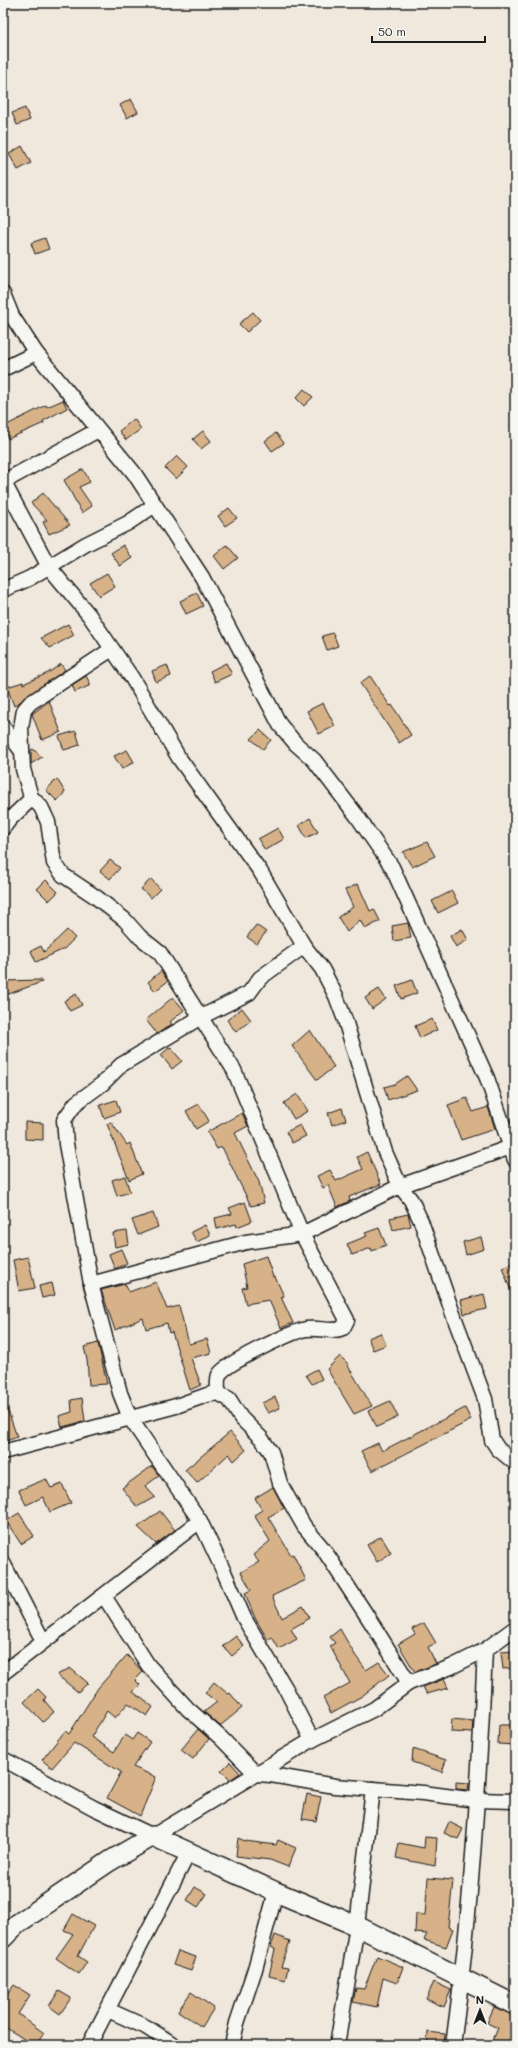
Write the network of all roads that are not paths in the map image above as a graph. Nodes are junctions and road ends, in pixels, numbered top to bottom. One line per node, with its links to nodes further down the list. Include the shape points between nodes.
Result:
1 (3, 294): 2 (street, via 12,316)
2 (36, 353): 3 (street); 4 (street)
3 (3, 369)
4 (98, 430): 5 (street); 6 (street, via 112,443)
5 (3, 482): 7 (street)
6 (155, 505): 7 (street); 16 (street, via 202,577 280,725 314,760 392,867 487,1078)
7 (49, 567): 8 (street); 9 (street, via 89,615)
8 (3, 590)
9 (112, 649): 11 (street, via 30,703 24,710); 14 (street, via 180,758 260,871)
10 (3, 727): 11 (street)
11 (21, 750): 12 (street, via 24,780)
12 (31, 797): 13 (street); 15 (street, via 41,807 48,822 54,863 63,875 125,920 140,937 160,953)
13 (3, 828)
14 (304, 946): 15 (street, via 264,975 249,993); 17 (street, via 322,968 336,996 360,1064 385,1152)
15 (201, 1018): 18 (street, via 234,1070); 19 (street, via 121,1065 102,1084 76,1103 64,1120)
16 (513, 1154): 17 (street)
17 (400, 1186): 18 (street); 23 (street, via 411,1200 421,1221 485,1399 492,1440 498,1449)
18 (302, 1234): 19 (street, via 246,1242); 20 (street, via 347,1320 346,1324 338,1330 307,1329 294,1333 236,1361 224,1368 218,1376)
19 (91, 1284): 21 (street, via 120,1393)
20 (218, 1393): 21 (street); 31 (street, via 228,1399 271,1452 280,1483 298,1515 324,1550)
21 (130, 1418): 22 (street); 24 (street)
22 (3, 1452)
23 (515, 1463)
24 (200, 1521): 26 (street); 32 (street, via 247,1624 286,1689)
25 (3, 1563): 28 (street)
26 (104, 1596): 28 (street); 34 (street, via 148,1665 188,1709)
27 (515, 1628): 29 (street)
28 (43, 1641): 30 (street)
29 (485, 1650): 31 (street); 36 (street)
30 (3, 1673)
31 (409, 1683): 32 (street, via 374,1708)
32 (312, 1740): 34 (street)
33 (3, 1759): 38 (street, via 94,1808)
34 (256, 1774): 35 (street, via 317,1784); 38 (street)
35 (373, 1789): 36 (street); 41 (street)
36 (476, 1800): 37 (street); 43 (street)
37 (515, 1801)
38 (153, 1836): 39 (street); 42 (street, via 110,1861 17,1924)
39 (189, 1852): 40 (street); 45 (street)
40 (276, 1892): 41 (street); 48 (street)
41 (357, 1926): 43 (street); 49 (street)
42 (3, 1938)
43 (462, 1979): 44 (street); 50 (street)
44 (515, 2005)
45 (108, 2010): 46 (street); 47 (street, via 146,2027)
46 (89, 2045)
47 (174, 2045)
48 (232, 2045)
49 (337, 2045)
50 (453, 2045)

